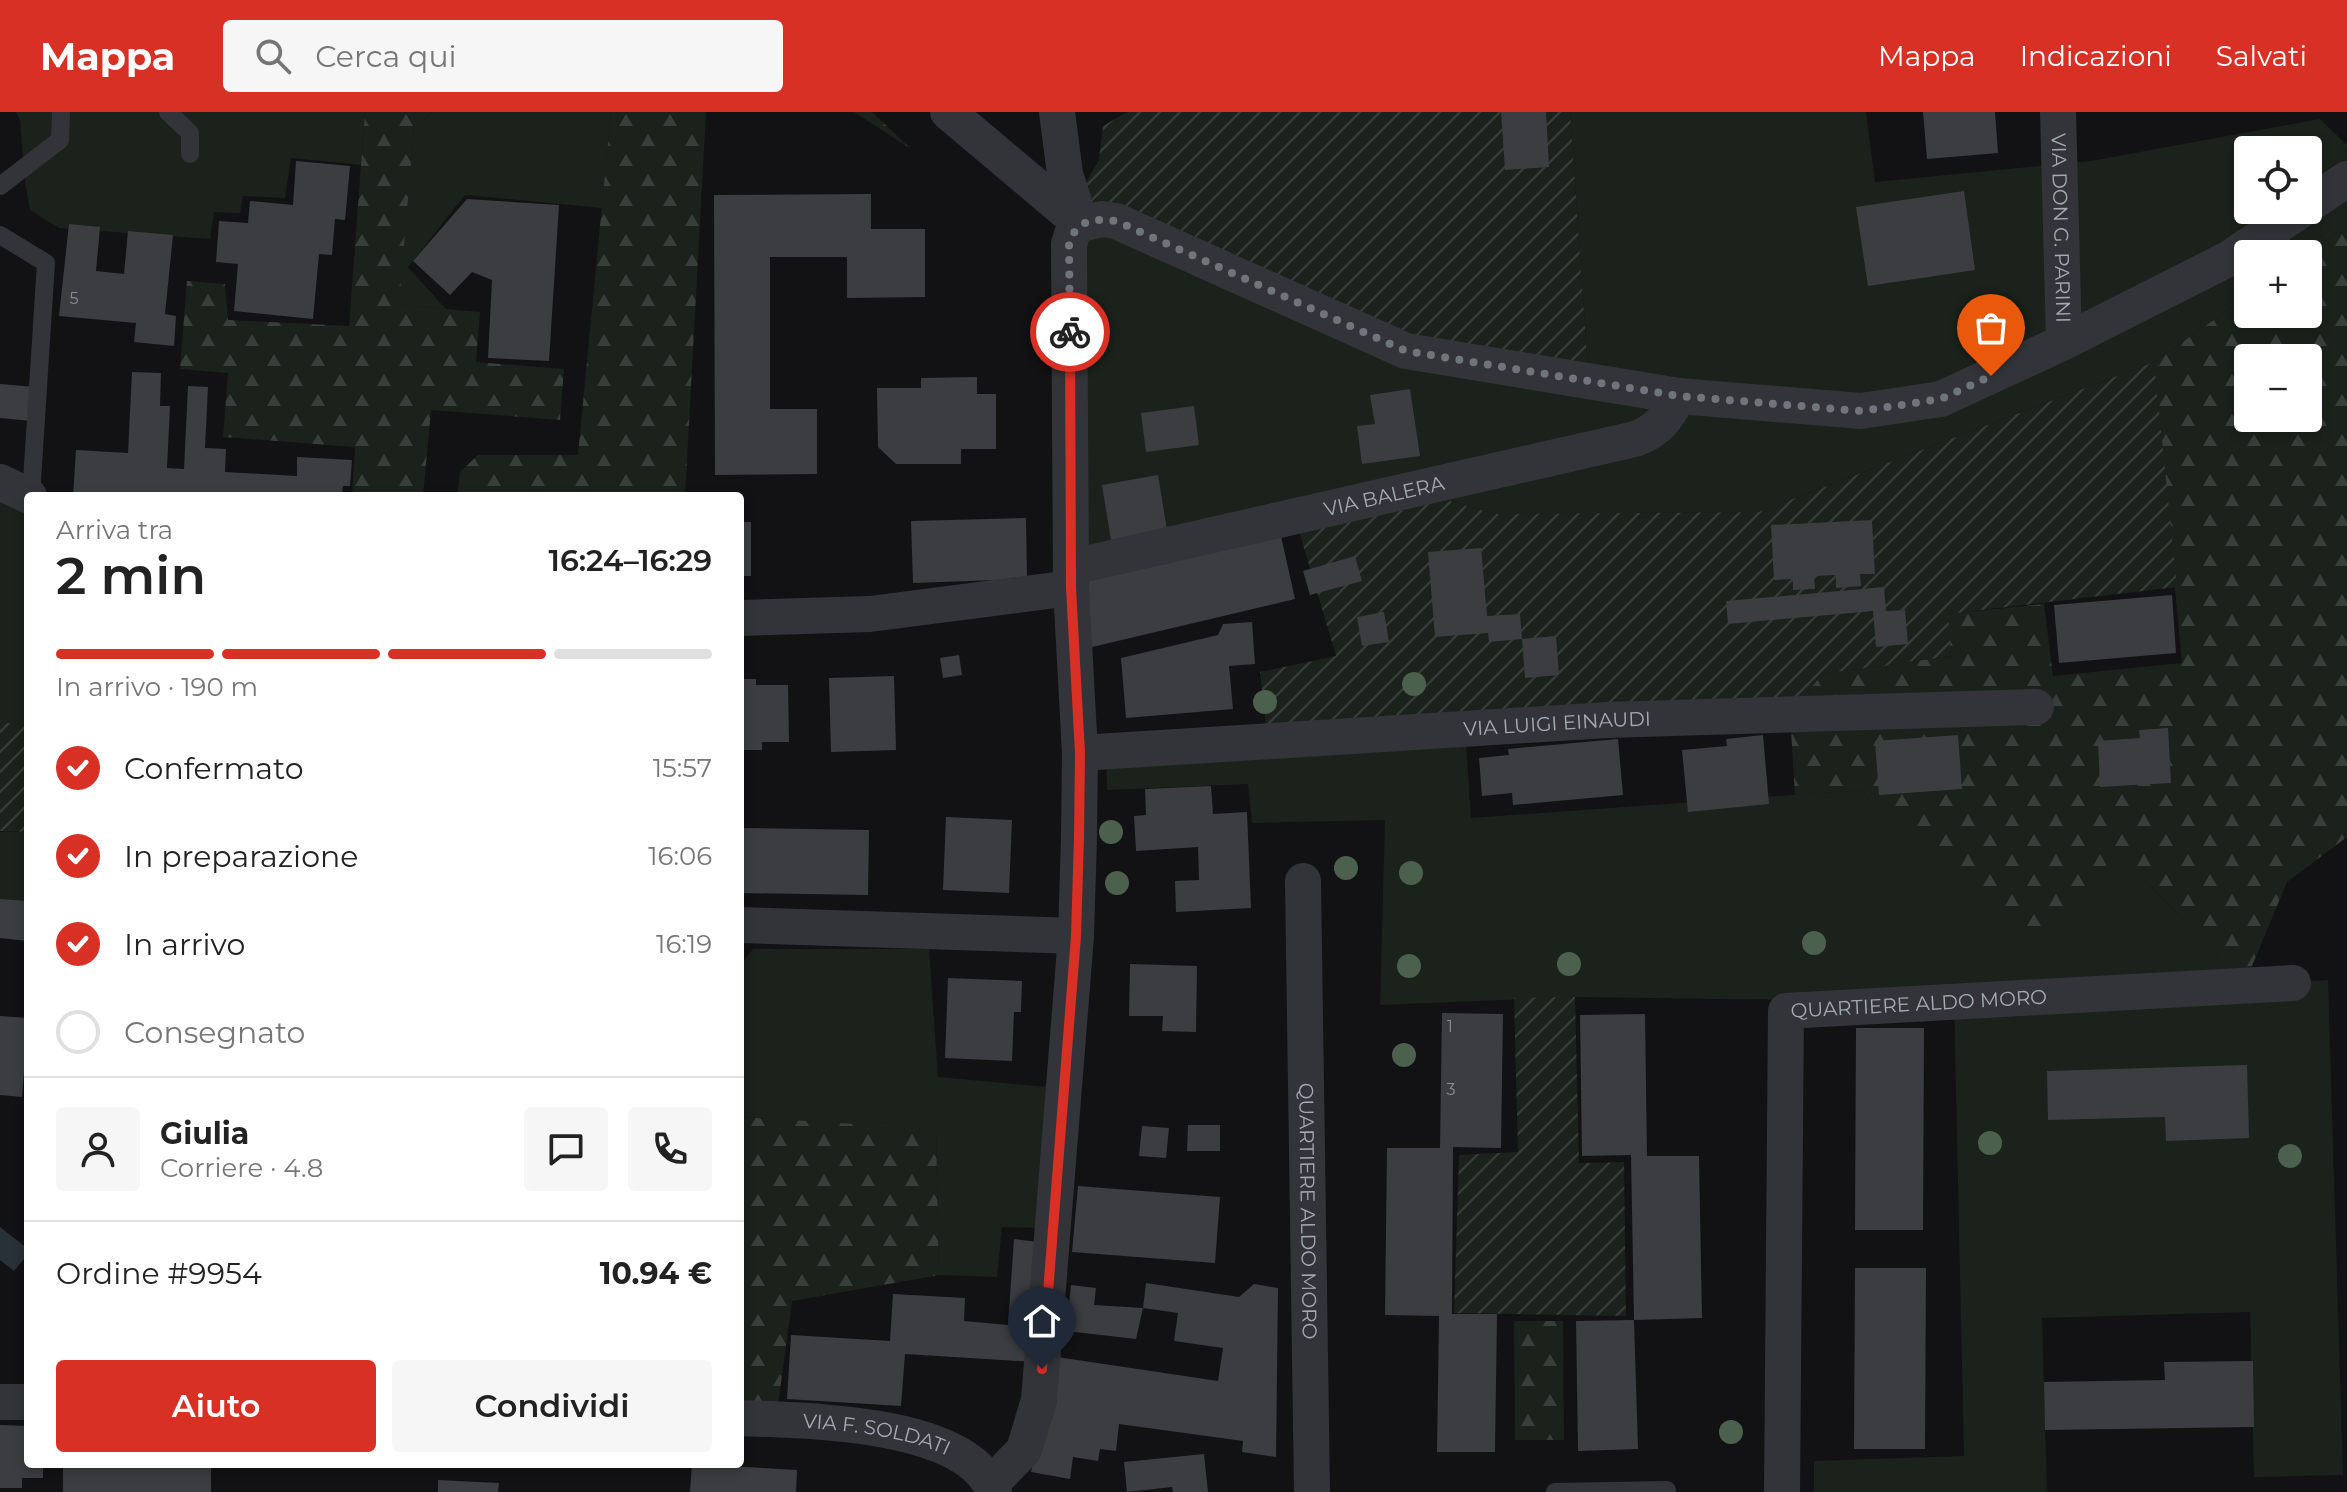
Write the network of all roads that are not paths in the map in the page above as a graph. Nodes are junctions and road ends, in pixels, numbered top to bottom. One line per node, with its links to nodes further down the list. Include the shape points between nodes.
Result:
1 (168, 112): 6 (lane, via 190,133)
2 (948, 112): 10 (street)
3 (1057, 112): 10 (street, via 1065,174)
4 (2058, 112): 13 (street, VIA DON G. PARINI)
5 (63, 113): 8 (lane, via 60,140)
6 (190, 154)
7 (2347, 179): 9 (street)
8 (0, 186)
9 (2322, 196)
10 (1081, 224): 14 (street, via 1116,221 1406,351); 18 (street, via 1069,244)
11 (2280, 224): 13 (street, via 2230,258)
12 (0, 235): 16 (lane, via 46,263)
13 (2064, 342): 14 (street, via 1941,399 1861,411)
14 (1679, 396): 18 (street, VIA BALERA, via 1665,421 1635,439)
15 (0, 482): 17 (street)
16 (30, 492)
17 (24, 493)
18 (1072, 578): 19 (street, VIA BALERA, via 870,614); 21 (street)
19 (744, 618)
20 (2036, 707): 21 (street, VIA LUIGI EINAUDI, via 1607,720)
21 (1080, 753): 24 (street)
22 (1303, 881): 31 (street, QUARTIERE ALDO MORO)
23 (744, 925): 24 (street)
24 (1076, 936): 29 (street, via 1039,1400 1024,1450)
25 (2293, 983): 33 (street, QUARTIERE ALDO MORO, via 1786,1011)
26 (0, 1402): 27 (street)
27 (24, 1402)
28 (744, 1418): 29 (street, VIA F. SOLDATI, via 846,1423 900,1433 960,1452)
29 (992, 1488)
30 (1667, 1490): 32 (lane)
31 (1312, 1492)
32 (1555, 1492)
33 (1782, 1492)

